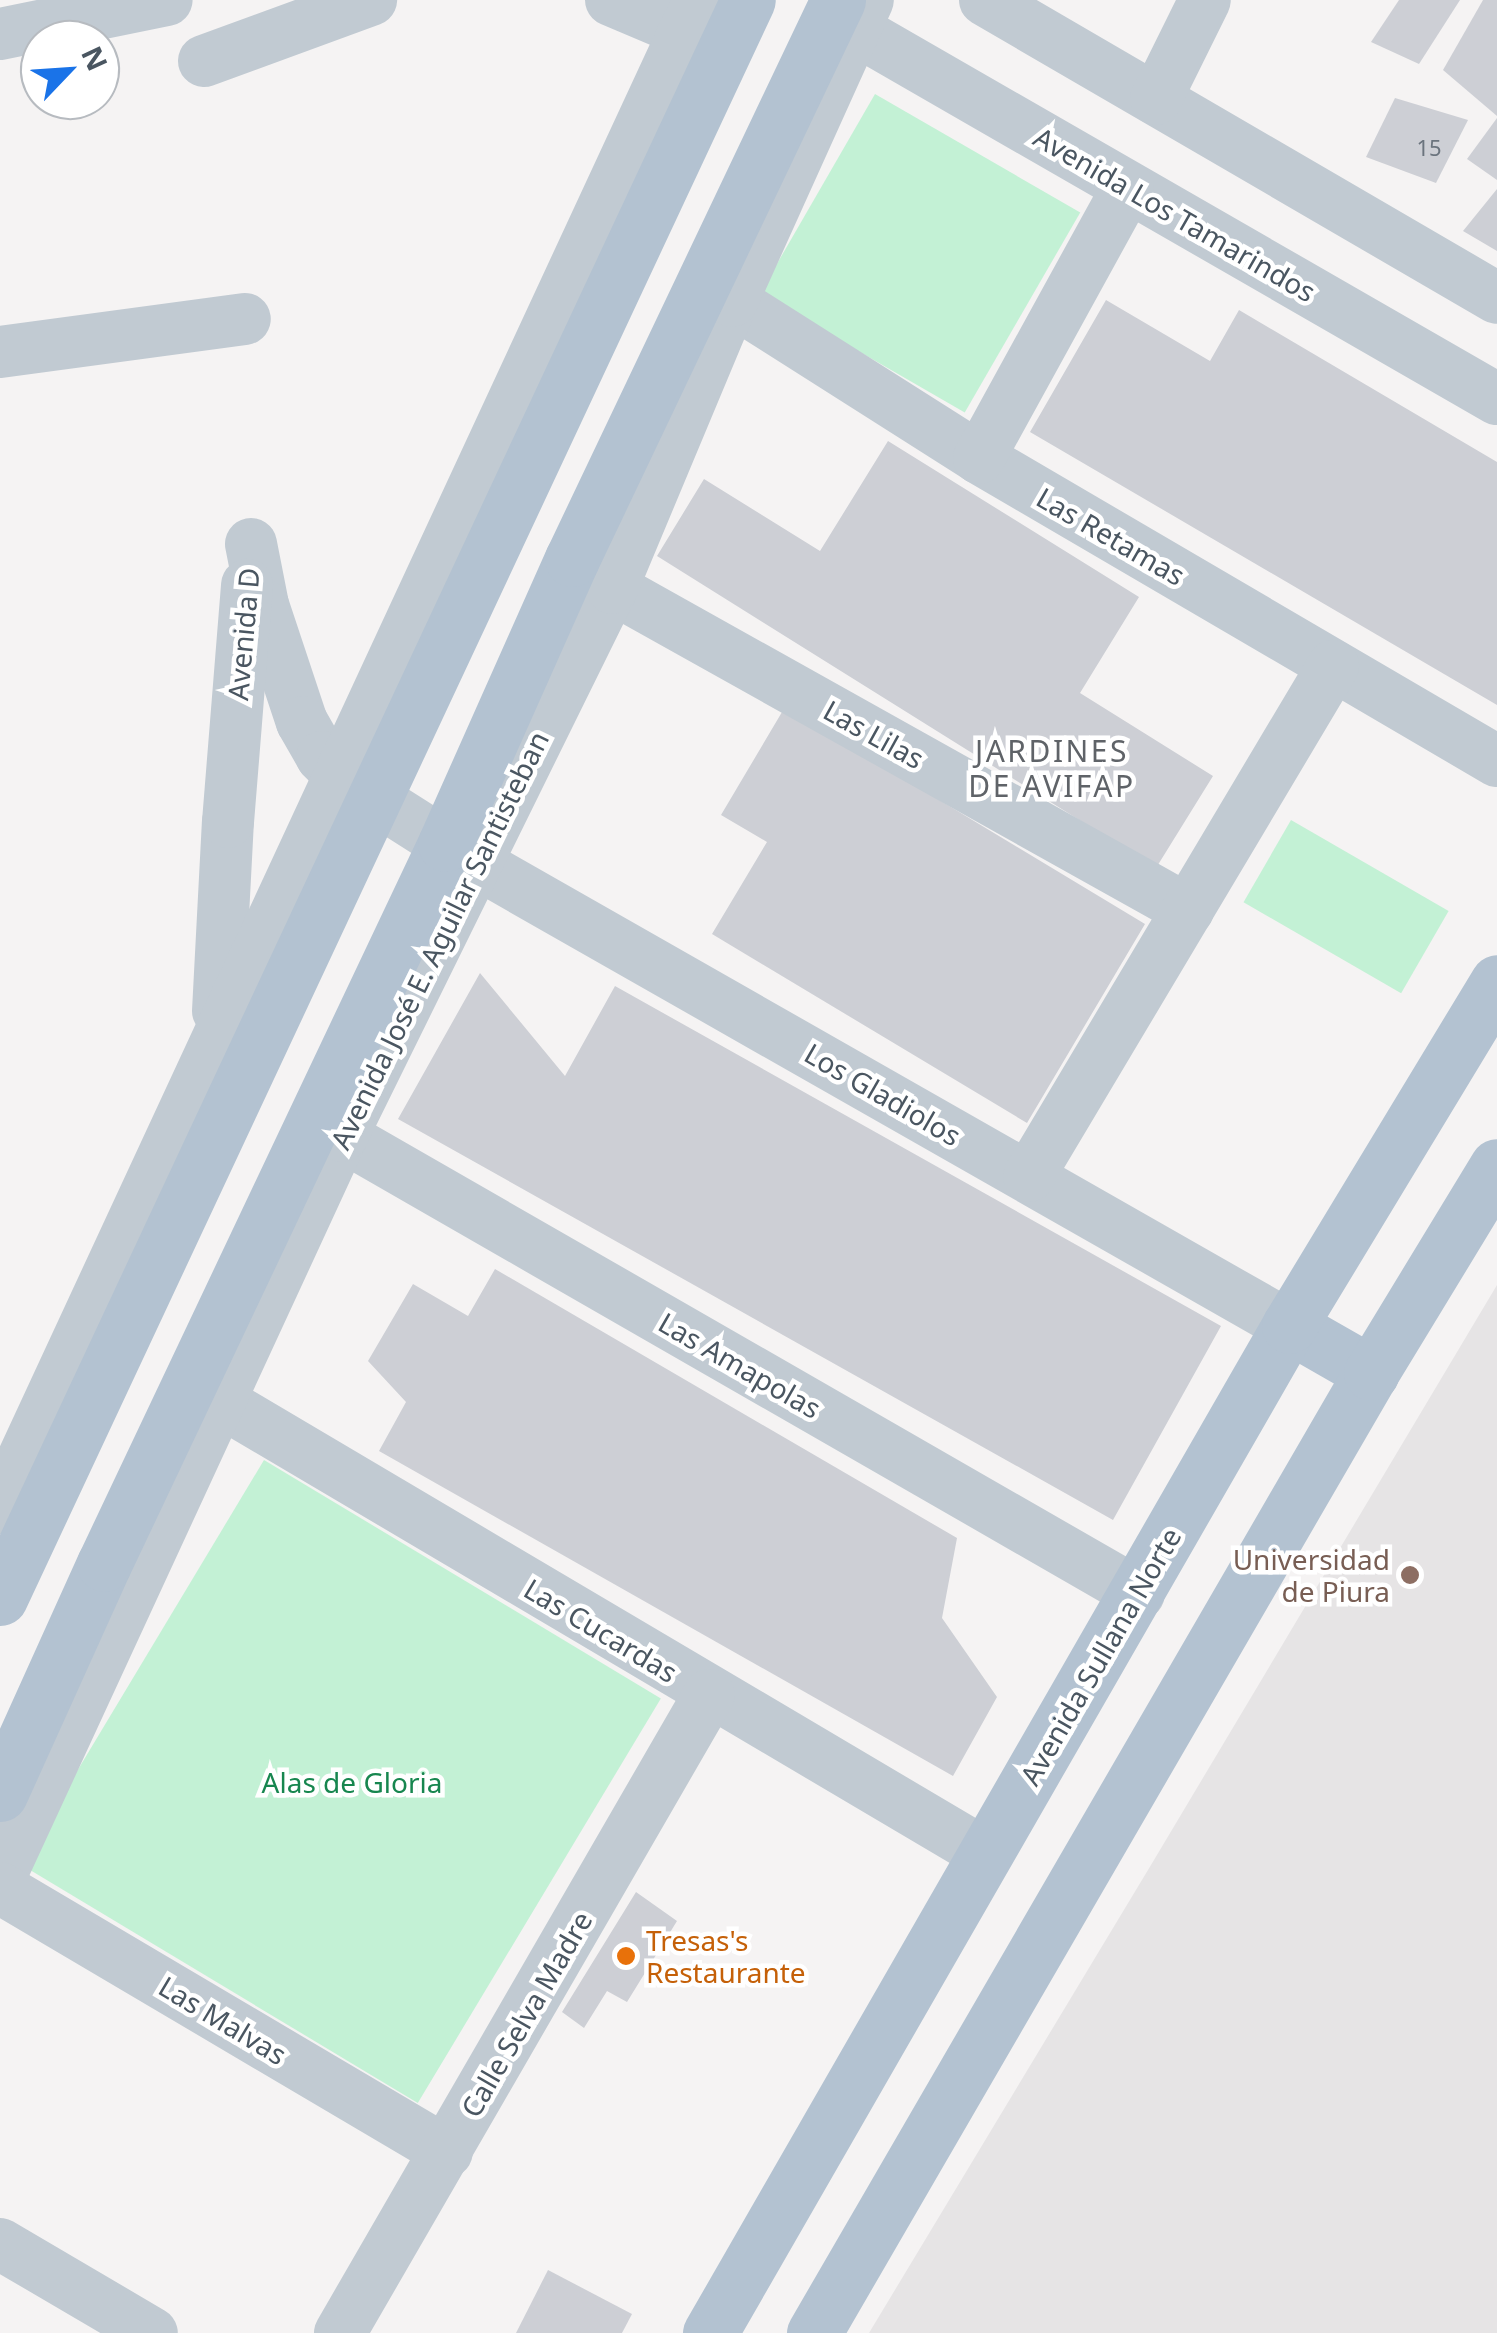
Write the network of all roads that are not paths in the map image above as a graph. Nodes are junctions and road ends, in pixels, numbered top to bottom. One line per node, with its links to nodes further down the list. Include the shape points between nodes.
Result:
1 (167, 0): 9 (street)
2 (371, 0): 10 (street)
3 (611, 0): 8 (street)
4 (748, 0): 22 (main road)
5 (985, 0): 11 (street)
6 (1205, 0): 11 (street)
7 (853, 10): 12 (street, Avenida Los Tamarindos); 14 (street, Avenida José E. Aguilar Santisteban); 23 (main road, Avenida José E. Aguilar Santisteban, via 588,525)
8 (692, 15): 22 (street)
9 (0, 34)
10 (204, 62)
11 (1156, 99): 13 (street)
12 (1128, 188): 17 (street, Avenida Los Tamarindos); 18 (street)
13 (1497, 298)
14 (732, 300): 18 (street, Las Retamas); 19 (street, Avenida José E. Aguilar Santisteban)
15 (245, 319): 16 (street)
16 (0, 352)
17 (1497, 399)
18 (978, 458): 20 (street, Las Retamas)
19 (612, 588): 23 (street, Avenida José E. Aguilar Santisteban); 24 (street, Las Lilas)
20 (1334, 666): 21 (street, Las Retamas); 24 (street)
21 (1497, 761)
22 (357, 788): 23 (street, Avenida D); 26 (main road); 26 (street, Avenida D, via 322,757 302,722 263,605 251,544)
23 (494, 873): 27 (street, Avenida José E. Aguilar Santisteban); 29 (street); 30 (street, Los Gladiolos); 37 (main road, Avenida José E. Aguilar Santisteban, via 104,1564)
24 (1188, 910): 29 (street)
25 (1497, 982): 30 (main road, Avenida Sullana Norte)
26 (218, 1068): 33 (street); 35 (main road)
27 (342, 1136): 32 (street, Avenida José E. Aguilar Santisteban); 34 (street, Las Amapolas)
28 (1497, 1166): 31 (main road)
29 (1030, 1176): 30 (street)
30 (1281, 1321): 31 (main road); 34 (main road, Avenida Sullana Norte)
31 (1371, 1373): 46 (main road)
32 (221, 1402): 36 (street, Las Cucardas); 39 (street, Avenida José E. Aguilar Santisteban)
33 (0, 1508)
34 (1139, 1594): 38 (main road, Avenida Sullana Norte)
35 (0, 1598)
36 (709, 1695): 38 (street, Las Cucardas); 41 (street, Calle Selva Madre)
37 (0, 1794)
38 (984, 1853): 45 (main road, Avenida Sullana Norte)
39 (0, 1877)
40 (0, 1888): 41 (street, Las Malvas)
41 (447, 2152): 44 (street, Calle Selva Madre)
42 (0, 2244): 43 (street)
43 (152, 2333)
44 (340, 2333)
45 (710, 2333)
46 (814, 2333)

